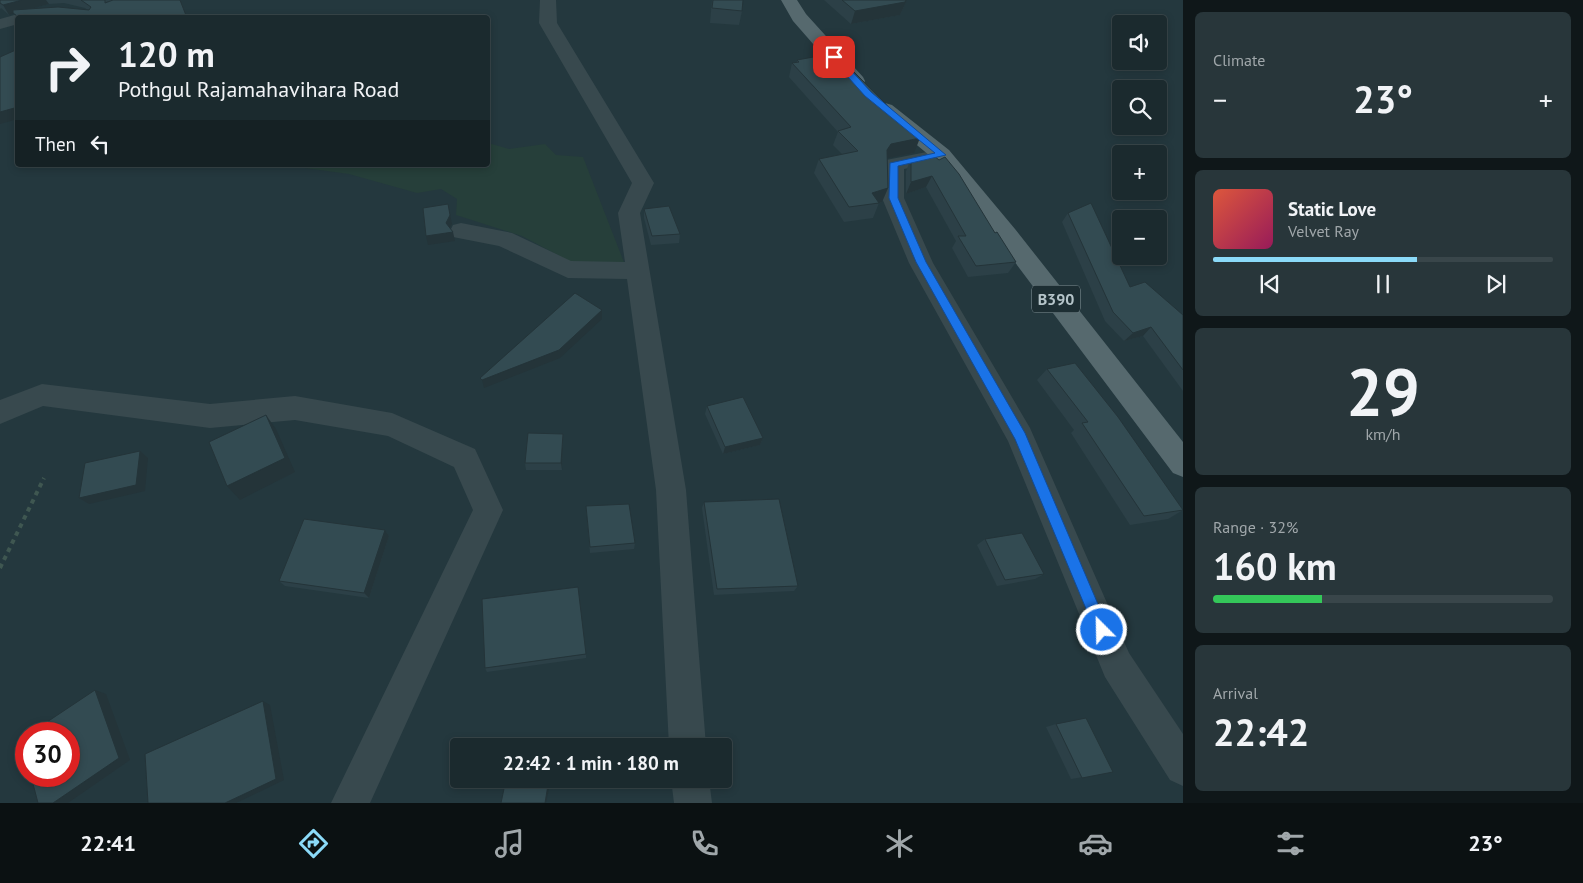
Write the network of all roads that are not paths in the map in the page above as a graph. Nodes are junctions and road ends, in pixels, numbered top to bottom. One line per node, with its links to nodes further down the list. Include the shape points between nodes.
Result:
1 (548, 0): 7 (street, via 548,23 643,183 629,213)
2 (789, 0): 5 (main road, B390, via 799,17 871,97)
3 (15, 20): 4 (street)
4 (0, 24)
5 (942, 155): 9 (main road, B390); 11 (street, via 894,164 893,198 921,262 1020,437 1117,665)
6 (461, 231): 7 (street, via 504,239 568,268)
7 (639, 271): 10 (street, via 671,490)
8 (0, 412): 13 (street, via 42,395 210,416 294,408 392,426 465,458 488,510)
9 (1183, 464)
10 (687, 738)
11 (1183, 767)
12 (691, 788): 14 (street)
13 (350, 803)
14 (693, 803)

